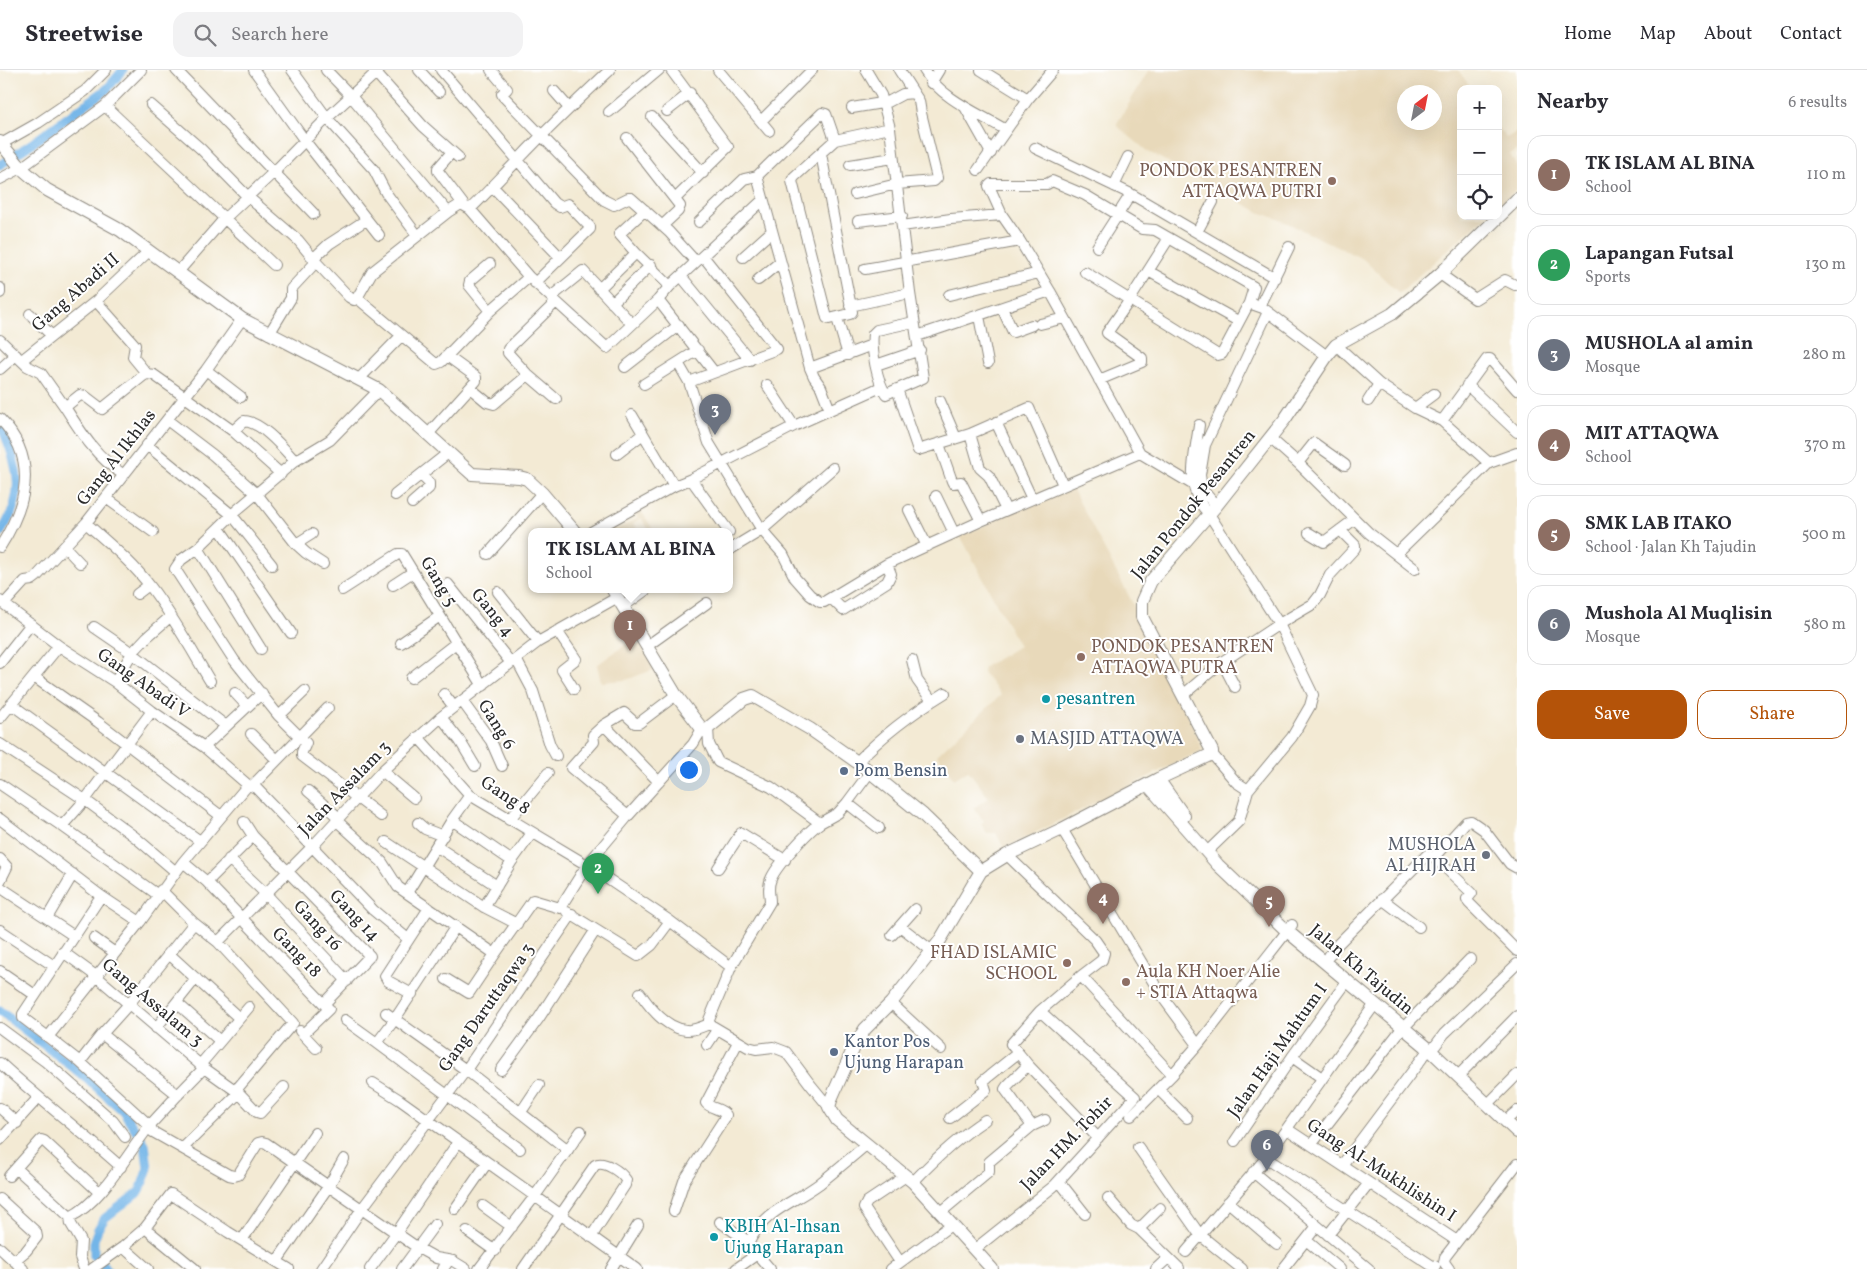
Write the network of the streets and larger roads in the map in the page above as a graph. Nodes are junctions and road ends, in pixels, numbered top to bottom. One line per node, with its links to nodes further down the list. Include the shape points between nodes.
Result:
1 (106, 70): 47 (street, via 85,92)
2 (141, 70): 31 (street)
3 (176, 70): 57 (street)
4 (254, 70): 46 (street)
5 (292, 70): 38 (street)
6 (326, 70): 27 (street)
7 (419, 70): 24 (street)
8 (441, 70): 53 (street)
9 (491, 70): 43 (street, via 507,88 503,96)
10 (610, 70): 33 (street)
11 (659, 70): 36 (street)
12 (671, 70): 25 (street)
13 (718, 70): 39 (street)
14 (812, 70): 39 (street)
15 (866, 70): 29 (street)
16 (899, 70): 26 (street)
17 (924, 70): 22 (street)
18 (939, 70): 22 (street)
19 (981, 70): 28 (street)
20 (376, 71): 27 (street); 71 (street, via 423,126 455,154 438,171)
21 (1050, 71): 28 (street)
22 (931, 82): 32 (street, via 949,98)
23 (554, 91): 33 (street)
24 (439, 92)
25 (690, 93): 35 (street); 58 (street, via 728,144)
26 (914, 93): 29 (street, via 903,94); 61 (street, via 919,101 937,178 934,181)
27 (351, 96): 38 (street); 73 (street)
28 (1028, 99): 41 (street)
29 (884, 103): 34 (street); 40 (street)
30 (151, 105): 66 (street)
31 (105, 106): 54 (street); 77 (street)
32 (965, 106): 41 (street); 49 (street)
33 (569, 108): 43 (street)
34 (852, 108)
35 (667, 111)
36 (609, 112)
37 (652, 117): 58 (street)
38 (327, 118): 46 (street); 86 (street, via 374,170 386,193)
39 (761, 121): 42 (street)
40 (890, 128): 45 (street); 52 (street)
41 (1006, 130): 49 (street)
42 (769, 131)
43 (542, 136): 53 (street); 72 (street, via 610,204 617,205 631,198)
44 (627, 138): 67 (street)
45 (836, 140): 50 (street); 59 (street, via 826,114 822,113)
46 (305, 141): 57 (street); 78 (street)
47 (3, 146): 54 (street)
48 (1035, 148): 62 (street)
49 (990, 153): 56 (street)
50 (821, 154): 127 (street); 133 (street, via 794,177 792,184 827,318)
51 (1128, 157): 62 (street)
52 (893, 158): 55 (street); 61 (street)
53 (518, 160): 63 (street); 93 (street, via 557,206 568,204 590,227)
54 (18, 164): 60 (street); 91 (street, via 47,190 120,230)
55 (850, 165)
56 (978, 170)
57 (274, 172): 66 (street); 74 (street)
58 (703, 173): 67 (street)
59 (757, 176): 69 (street); 81 (street, via 744,179)
60 (0, 179)
61 (897, 184): 64 (street); 80 (street)
62 (1114, 186): 65 (street)
63 (493, 187): 71 (street); 93 (street)
64 (855, 194)
65 (1131, 194): 76 (street); 84 (street)
66 (248, 196): 77 (street); 96 (street, via 298,240)
67 (675, 199): 82 (street, via 680,206 678,212)
68 (1517, 199): 107 (street, Jalan Pondok Pesantren)
69 (763, 200): 83 (street); 95 (street)
70 (1213, 202): 84 (street)
71 (466, 206): 73 (street); 110 (street)
72 (645, 210): 82 (street); 92 (street, via 619,234)
73 (448, 212): 86 (street)
74 (314, 214)
75 (1002, 215): 76 (street, via 989,188 991,184 1047,184 1052,181 1085,195); 80 (street); 88 (street)
76 (1117, 215): 87 (street, via 1142,229 1155,230); 89 (street)
77 (224, 219): 100 (street); 104 (street)
78 (366, 220): 85 (street); 96 (street, via 329,244)
79 (858, 221): 80 (street)
80 (902, 221): 97 (street)
81 (699, 222)
82 (662, 226): 95 (street)
83 (772, 231): 94 (street); 98 (street)
84 (1197, 232): 109 (street)
85 (379, 235)
86 (417, 235): 120 (street, via 372,272)
87 (1169, 238): 103 (street); 126 (street, via 1254,287)
88 (1020, 241): 97 (street); 106 (street)
89 (1097, 247)
90 (1289, 247): 109 (street)
91 (149, 251): 104 (street); 123 (street, Gang Abadi II)
92 (636, 252): 101 (street); 115 (street)
93 (560, 257): 110 (street)
94 (743, 257)
95 (699, 259): 108 (street); 153 (street, via 777,349)
96 (314, 261): 120 (street, via 349,298); 140 (street, via 291,289 291,298)
97 (906, 261): 102 (street); 118 (street)
98 (780, 262): 111 (street); 158 (street)
99 (490, 264): 130 (street, via 469,283)
100 (274, 265)
101 (651, 265): 113 (street); 125 (street)
102 (865, 269)
103 (1148, 271): 124 (street); 136 (street)
104 (178, 272): 135 (street)
105 (1085, 272): 124 (street)
106 (1039, 273): 116 (street); 119 (street)
107 (1440, 274): 112 (street, via 1475,299 1505,280); 146 (street, Jalan Pondok Pesantren, via 1392,314)
108 (681, 276): 113 (street); 153 (street)
109 (1275, 278): 129 (street)
110 (532, 280): 121 (street); 130 (street)
111 (758, 280)
112 (1515, 285)
113 (670, 286): 122 (street)
114 (0, 288): 117 (street)
115 (599, 288): 121 (street, via 582,271); 125 (street)
116 (1050, 291): 128 (street); 134 (street)
117 (0, 293)
118 (910, 293): 127 (street); 137 (street)
119 (949, 295)
120 (357, 298): 142 (street)
121 (554, 299): 138 (street, via 606,347); 163 (street, via 508,349)
122 (658, 300): 138 (street); 139 (street)
123 (96, 301): 141 (street, Gang Abadi II); 162 (street, via 135,345 133,357)
124 (1130, 301): 136 (street, via 1219,355); 165 (street, via 1107,333 1142,358 1142,362)
125 (612, 303): 138 (street)
126 (1249, 303): 129 (street); 136 (street)
127 (850, 306): 133 (street, via 850,314)
128 (1002, 308): 132 (street); 134 (street, via 1013,332)
129 (1265, 309): 151 (street); 227 (street, via 1205,446 1200,475 1202,489)
130 (490, 311): 150 (street)
131 (30, 314): 141 (street)
132 (979, 316): 143 (street); 155 (street)
133 (837, 318): 149 (street)
134 (1065, 318): 165 (street)
135 (242, 319): 140 (street); 160 (street, Gang Al Ikhlas)
136 (1238, 321)
137 (914, 322): 143 (street); 145 (street, via 875,331)
138 (632, 324)
139 (679, 325): 147 (street); 157 (street)
140 (269, 334): 164 (street)
141 (52, 336): 152 (street, Gang Abadi II)
142 (401, 336): 150 (street, via 436,364); 164 (street)
143 (918, 336): 148 (street)
144 (0, 340): 152 (street)
145 (872, 345): 149 (street); 156 (street)
146 (1336, 345): 151 (street, Jalan Pondok Pesantren); 168 (street)
147 (698, 350): 154 (street); 161 (street)
148 (920, 350): 156 (street); 174 (street, via 923,378)
149 (848, 355): 158 (street)
150 (447, 356): 172 (street, via 476,378)
151 (1327, 356): 198 (street, Jalan Pondok Pesantren)
152 (19, 357): 159 (street, Gang Abadi II); 182 (street, via 27,366 41,373)
153 (750, 360): 161 (street)
154 (678, 363): 166 (street); 167 (street)
155 (988, 363)
156 (876, 365): 171 (street)
157 (625, 367)
158 (810, 368): 184 (street)
159 (0, 369)
160 (206, 370): 177 (street, Gang Al Ikhlas); 178 (street)
161 (714, 372): 166 (street)
162 (147, 374): 177 (street, via 154,375); 182 (street, via 102,409 80,395)
163 (528, 375): 172 (street, via 494,404); 179 (street)
164 (359, 378): 173 (street)
165 (1099, 380): 202 (street)
166 (689, 382): 206 (street, via 703,430)
167 (644, 384)
168 (1379, 384): 181 (street); 183 (street)
169 (768, 385): 191 (street)
170 (1468, 385): 175 (street, via 1490,359); 188 (street); 193 (street)
171 (881, 387): 174 (street, via 886,394); 184 (street)
172 (470, 388): 194 (street)
173 (379, 390): 194 (street); 205 (street, via 330,440)
174 (898, 390): 199 (street, via 917,450)
175 (1517, 390)
176 (1434, 394): 183 (street)
177 (186, 397): 187 (street, Gang Al Ikhlas); 192 (street)
178 (241, 397)
179 (556, 399)
180 (940, 401): 197 (street)
181 (1368, 402)
182 (65, 407): 213 (street, via 93,449)
183 (1415, 408): 188 (street)
184 (830, 410): 191 (street)
185 (632, 415): 195 (street)
186 (0, 418): 245 (street, via 22,452 26,477 14,526)
187 (167, 420): 200 (street, Gang Al Ikhlas); 219 (street)
188 (1442, 421): 208 (street)
189 (996, 422): 196 (street); 216 (street, via 1029,408); 223 (street)
190 (1199, 425): 215 (street)
191 (794, 426): 206 (street)
192 (233, 430): 205 (street, via 244,421 252,421); 211 (street)
193 (1517, 432)
194 (429, 433): 201 (street)
195 (643, 434): 204 (street); 217 (street)
196 (970, 434): 197 (street); 226 (street, via 980,468 989,476)
197 (956, 438): 199 (street)
198 (1270, 438): 207 (street); 227 (street, Jalan Pondok Pesantren)
199 (939, 444): 230 (street, via 952,481 961,482)
200 (147, 445): 213 (street, Gang Al Ikhlas); 228 (street)
201 (448, 453): 212 (street); 218 (street, via 472,474 527,479)
202 (1140, 453): 215 (street); 216 (street)
203 (1517, 453): 208 (street)
204 (617, 454)
205 (295, 461): 211 (street)
206 (721, 463): 214 (street); 236 (street)
207 (1298, 463): 209 (street, via 1314,443); 229 (street)
208 (1489, 463): 249 (street)
209 (1346, 465)
210 (833, 468): 236 (street)
211 (281, 474): 219 (street)
212 (421, 474): 220 (street); 224 (street, via 429,488)
213 (124, 475): 222 (street, Gang Al Ikhlas)
214 (691, 479): 217 (street); 235 (street)
215 (1192, 484): 227 (street, via 1200,505)
216 (1063, 485): 223 (street)
217 (674, 486): 234 (street)
218 (542, 493): 233 (street); 248 (street)
219 (257, 494): 228 (street); 242 (street)
220 (395, 495)
221 (936, 496): 239 (street)
222 (106, 498): 231 (street, Gang Al Ikhlas); 238 (street)
223 (1032, 499): 226 (street)
224 (412, 502)
225 (909, 510): 244 (street)
226 (1006, 510): 230 (street)
227 (1213, 510): 270 (street); 298 (street, Jalan Pondok Pesantren, via 1151,581 1142,601 1142,617)
228 (232, 515): 232 (street); 253 (street)
229 (1355, 519): 237 (street); 249 (street)
230 (981, 520): 239 (street)
231 (86, 523): 243 (street, Gang Al Ikhlas); 257 (street)
232 (219, 528): 247 (street); 273 (street)
233 (571, 528)
234 (598, 528)
235 (726, 528)
236 (762, 530): 246 (street); 264 (street, via 783,554 795,578 810,595 822,603)
237 (1340, 530): 240 (street, via 1324,542); 270 (street, via 1355,548 1330,575 1313,604)
238 (152, 532)
239 (954, 533): 244 (street)
240 (1309, 533)
241 (312, 534): 242 (street)
242 (296, 544): 251 (street)
243 (65, 546): 250 (street); 265 (street, Gang Al Ikhlas, via 34,579 25,581)
244 (927, 546): 252 (street)
245 (0, 547)
246 (733, 547)
247 (198, 548): 279 (street); 294 (street, via 181,560 175,570 234,660)
248 (488, 554)
249 (1396, 554): 254 (street)
250 (80, 563)
251 (323, 564)
252 (887, 564): 264 (street); 264 (street, via 891,574 887,582 843,610)
253 (272, 565)
254 (1415, 569)
255 (413, 572): 258 (street); 259 (street, Gang 5, via 402,554 398,554); 268 (street, Gang 5)
256 (448, 584): 282 (street, Gang 4)
257 (149, 585): 262 (street); 267 (street)
258 (392, 585)
259 (342, 590)
260 (498, 592): 274 (street)
261 (634, 593): 263 (street, Jalan Assalam 3)
262 (137, 594)
263 (618, 597): 272 (street, Jalan Assalam 3); 278 (street)
264 (830, 598)
265 (2, 602): 269 (street, Gang Abadi V)
266 (707, 603): 278 (street)
267 (171, 616): 280 (street); 287 (street)
268 (440, 616): 275 (street); 276 (street, Gang 5)
269 (31, 624): 277 (street, Gang Abadi V); 284 (street)
270 (1279, 624): 283 (street); 331 (street, via 1313,695 1292,737)
271 (94, 627): 280 (street)
272 (557, 631): 274 (street, Jalan Assalam 3); 291 (street, via 576,659 562,670)
273 (291, 634)
274 (538, 642): 282 (street, Jalan Assalam 3)
275 (401, 643)
276 (456, 643): 286 (street); 289 (street, Gang 5)
277 (59, 646): 285 (street); 288 (street, Gang Abadi V)
278 (647, 646): 297 (street)
279 (261, 649)
280 (132, 653): 288 (street); 309 (street)
281 (912, 660): 299 (street, via 917,680)
282 (514, 661): 289 (street, Jalan Assalam 3); 318 (street, Gang 4, via 533,691)
283 (1222, 662): 290 (street); 298 (street)
284 (0, 663)
285 (34, 678): 300 (street); 315 (street)
286 (411, 678)
287 (210, 681)
288 (115, 682): 304 (street, Gang Abadi V)
289 (484, 686): 301 (street, Jalan Assalam 3)
290 (1235, 687)
291 (574, 689)
292 (305, 691): 305 (street)
293 (235, 693): 302 (street)
294 (262, 693): 302 (street); 305 (street)
295 (945, 693): 299 (street)
296 (444, 694): 301 (street, Gang 6)
297 (676, 695): 308 (street, via 639,723 624,713); 310 (street)
298 (1182, 695): 317 (street, Jalan Pondok Pesantren)
299 (932, 701): 320 (street)
300 (11, 704): 307 (street); 324 (street)
301 (458, 704): 306 (street, Jalan Assalam 3); 322 (street, Gang 6, via 491,741)
302 (247, 706): 309 (street)
303 (328, 708): 312 (street)
304 (152, 711): 315 (street); 316 (street, Gang Abadi V)
305 (279, 716): 312 (street)
306 (441, 717): 313 (street, Jalan Assalam 3); 321 (street)
307 (0, 718)
308 (604, 725): 327 (street); 340 (street, via 593,735 594,742 571,768)
309 (226, 726): 316 (street)
310 (705, 729): 320 (street, via 744,699 753,696 810,729); 327 (street); 347 (street, via 718,762 771,787)
311 (251, 734): 319 (street)
312 (300, 737): 319 (street); 334 (street, via 306,745 302,756)
313 (418, 737): 323 (street, Jalan Assalam 3); 333 (street, Gang 8)
314 (0, 744): 336 (street)
315 (127, 744): 324 (street); 338 (street)
316 (204, 747): 330 (street, Gang Abadi V)
317 (1212, 754): 328 (street); 331 (street, via 1236,782)
318 (556, 756)
319 (277, 760): 330 (street)
320 (857, 762): 325 (street)
321 (475, 766)
322 (502, 766)
323 (382, 770): 334 (street, Jalan Assalam 3); 335 (street)
324 (105, 772): 336 (street); 354 (street)
325 (870, 772): 337 (street); 371 (street, via 923,815)
326 (548, 773): 344 (street)
327 (659, 782): 340 (street)
328 (1153, 782): 350 (street); 358 (street, Jalan Kh Tajudin); 397 (street, Jalan Kh Tajudin, via 1213,860)
329 (0, 784): 348 (street)
330 (250, 785): 338 (street); 357 (street, Gang Abadi V)
331 (1248, 790): 358 (street, via 1240,822)
332 (308, 791): 341 (street)
333 (470, 795): 343 (street); 344 (street, Gang 8)
334 (357, 798): 339 (street); 341 (street, Jalan Assalam 3)
335 (414, 798)
336 (85, 800): 348 (street); 372 (street)
337 (847, 803): 347 (street, via 838,813); 349 (street)
338 (221, 816): 354 (street)
339 (382, 816)
340 (628, 816): 367 (street)
341 (337, 818): 357 (street, Jalan Assalam 3); 380 (street, via 382,862 396,885)
342 (0, 819): 373 (street)
343 (452, 820): 353 (street); 364 (street)
344 (509, 820): 351 (street, Gang 8)
345 (244, 822): 352 (street)
346 (418, 823): 353 (street)
347 (820, 823): 363 (street)
348 (62, 826): 378 (street)
349 (879, 828)
350 (1062, 829): 359 (street); 451 (street, via 1156,988)
351 (532, 833): 364 (street); 367 (street, Gang 8)
352 (253, 836): 362 (street); 370 (street)
353 (442, 836): 356 (street)
354 (200, 841): 365 (street)
355 (386, 842): 368 (street)
356 (436, 846): 368 (street); 376 (street)
357 (312, 847): 370 (street, Jalan Assalam 3); 403 (street, Gang Abadi V, via 381,918)
358 (1210, 849): 397 (street, Jalan Kh Tajudin)
359 (1007, 855): 371 (street); 418 (street, via 1102,948 1102,960)
360 (1434, 857): 366 (street, via 1466,822 1471,821 1484,830 1510,864); 382 (street, via 1424,857); 407 (street, via 1472,893 1467,899 1469,903)
361 (0, 859): 374 (street, via 7,867)
362 (229, 859): 375 (street); 379 (street, Gang 16)
363 (785, 860): 369 (street, via 741,833); 415 (street, via 771,878 767,908)
364 (512, 861): 376 (street)
365 (183, 862): 372 (street); 375 (street, Gang 18)
366 (1516, 864)
367 (587, 865): 385 (street); 390 (street, Gang 8)
368 (424, 866): 380 (street); 383 (street)
369 (718, 868)
370 (288, 871): 379 (street, Jalan Assalam 3); 422 (street, Gang 14, via 370,956)
371 (982, 871): 405 (street)
372 (176, 872): 378 (street)
373 (73, 874): 381 (street); 388 (street)
374 (0, 881)
375 (207, 882): 389 (street, Gang 18)
376 (497, 886): 383 (street)
377 (0, 887): 388 (street)
378 (160, 893): 391 (street); 392 (street)
379 (265, 893): 389 (street, Jalan Assalam 3); 422 (street, Gang 16)
380 (407, 893): 384 (street)
381 (101, 896): 391 (street); 401 (street)
382 (1382, 899): 396 (street); 406 (street)
383 (484, 906): 393 (street)
384 (429, 908): 394 (street); 403 (street)
385 (560, 908): 387 (street); 393 (street, via 533,900)
386 (915, 909): 395 (street)
387 (572, 914): 399 (street); 461 (street, Gang Daruttaqwa 3)
388 (47, 918): 401 (street)
389 (241, 919): 404 (street, Jalan Assalam 3); 431 (street, Gang 18)
390 (670, 921): 399 (street, via 652,946 638,956); 415 (street, Gang 8)
391 (140, 922): 409 (street)
392 (194, 923): 404 (street); 410 (street)
393 (517, 924): 411 (street)
394 (456, 926): 411 (street); 424 (street)
395 (900, 926): 400 (street); 405 (street)
396 (1419, 927)
397 (1290, 928): 406 (street, Jalan Kh Tajudin); 421 (street, Jalan Kh Tajudin); 451 (street)
398 (0, 930): 414 (street)
399 (595, 930): 462 (street, via 539,1018)
400 (892, 935)
401 (74, 936): 408 (street)
402 (94, 938): 409 (street)
403 (408, 939): 424 (street, via 385,978)
404 (218, 942): 439 (street)
405 (932, 950): 427 (street)
406 (1333, 950): 438 (street, Jalan Kh Tajudin)
407 (1517, 951)
408 (63, 952): 414 (street); 417 (street, Gang Assalam 3)
409 (115, 953): 417 (street)
410 (168, 953): 419 (street); 428 (street)
411 (496, 954): 420 (street, via 469,993)
412 (1470, 959): 438 (street)
413 (1517, 964): 449 (street)
414 (54, 966): 425 (street)
415 (731, 967): 440 (street, via 709,1020)
416 (0, 970): 425 (street)
417 (96, 976): 428 (street, Gang Assalam 3); 445 (street)
418 (1081, 976): 432 (street); 463 (street)
419 (196, 978): 426 (street); 434 (street)
420 (446, 979)
421 (1348, 980): 429 (street, Jalan Kh Tajudin); 455 (street, Jalan Haji Mahtum I)
422 (347, 981): 431 (street, Gang 14)
423 (640, 993): 440 (street, via 659,1017 674,1026 685,1030)
424 (412, 994): 436 (street)
425 (35, 995): 445 (street, via 23,1017)
426 (177, 1003): 441 (street); 446 (street)
427 (891, 1003): 453 (street); 475 (street, via 855,1045)
428 (129, 1004): 441 (street, Gang Assalam 3); 443 (street)
429 (1375, 1004): 438 (street, Jalan Kh Tajudin); 465 (street)
430 (249, 1007): 434 (street)
431 (326, 1007): 444 (street, Gang 14)
432 (1040, 1011): 454 (street, via 1011,1042); 493 (street, Jalan HM. Tohir, via 1135,1097)
433 (386, 1013): 436 (street)
434 (239, 1018): 446 (street)
435 (1516, 1018): 460 (street)
436 (395, 1019): 448 (street); 461 (street)
437 (346, 1020): 448 (street)
438 (1410, 1021): 449 (street, Jalan Kh Tajudin); 498 (street)
439 (293, 1023): 444 (street); 470 (street)
440 (713, 1027): 447 (street); 450 (street)
441 (156, 1028): 459 (street, Gang Assalam 3)
442 (1, 1031): 492 (street, via 46,1062 113,1121)
443 (102, 1034): 456 (street); 472 (street)
444 (303, 1034): 452 (street)
445 (48, 1037): 456 (street)
446 (220, 1041): 459 (street)
447 (738, 1042): 475 (street, via 756,1049 782,1050); 525 (street, via 706,1103 726,1115 684,1181)
448 (377, 1043): 471 (street)
449 (1436, 1044): 460 (street, Jalan Kh Tajudin); 508 (street)
450 (707, 1045)
451 (1198, 1045): 463 (street)
452 (316, 1048)
453 (941, 1049)
454 (1018, 1053): 458 (street); 480 (street, via 983,1081 986,1090)
455 (1292, 1057): 465 (street); 495 (street, Jalan Haji Mahtum I)
456 (80, 1062): 491 (street)
457 (0, 1063): 473 (street)
458 (1028, 1065): 486 (street, via 1005,1089); 493 (street)
459 (202, 1066): 470 (street); 472 (street, Gang Assalam 3)
460 (1464, 1069): 474 (street, Jalan Kh Tajudin)
461 (466, 1070): 471 (street, Gang Daruttaqwa 3); 477 (street)
462 (501, 1070)
463 (1172, 1075): 469 (street)
464 (1517, 1075): 474 (street)
465 (1322, 1078): 487 (street)
466 (373, 1083): 482 (street)
467 (539, 1085): 477 (street)
468 (284, 1087): 470 (street, via 260,1113)
469 (1158, 1089): 478 (street); 481 (street)
470 (238, 1091): 500 (street)
471 (446, 1094): 482 (street, Gang Daruttaqwa 3); 501 (street)
472 (178, 1095): 491 (street, Gang Assalam 3)
473 (38, 1098): 485 (street); 509 (street, via 71,1122)
474 (1495, 1098): 479 (street, Jalan Kh Tajudin); 489 (street, Jalan Kh Tajudin)
475 (829, 1107): 497 (street, via 838,1120)
476 (0, 1108): 485 (street)
477 (521, 1112): 502 (street)
478 (1131, 1116)
479 (1515, 1116)
480 (950, 1118)
481 (1187, 1118)
482 (428, 1120): 496 (street); 523 (street, Gang Daruttaqwa 3)
483 (985, 1120): 511 (street)
484 (1044, 1120): 486 (street)
485 (17, 1123): 494 (street)
486 (1032, 1126): 526 (street, via 989,1162 988,1172)
487 (1287, 1129): 498 (street, Gang AI-Mukhlishin I); 503 (street)
488 (581, 1131): 502 (street)
489 (1517, 1132)
490 (315, 1133): 505 (street)
491 (144, 1134): 500 (street, via 153,1132); 509 (street, Gang Assalam 3)
492 (125, 1137)
493 (1098, 1138): 512 (street, Jalan HM. Tohir)
494 (0, 1140)
495 (1235, 1141)
496 (458, 1142): 506 (street); 539 (street)
497 (867, 1144): 511 (street); 546 (street, via 817,1185 768,1216 758,1226)
498 (1311, 1145): 508 (street, Gang AI-Mukhlishin I)
499 (1138, 1147): 540 (street)
500 (183, 1148): 505 (street, via 234,1176 262,1142)
501 (520, 1149)
502 (568, 1150): 516 (street)
503 (1266, 1158): 510 (street); 524 (street)
504 (344, 1160): 514 (street)
505 (294, 1162): 514 (street); 543 (street)
506 (487, 1163): 516 (street); 522 (street)
507 (1517, 1164): 545 (street)
508 (1342, 1165): 513 (street, Gang AI-Mukhlishin I)
509 (121, 1167): 515 (street, Gang Assalam 3)
510 (1253, 1172): 519 (street); 534 (street)
511 (909, 1179): 526 (street); 557 (street, via 867,1202 864,1208)
512 (1059, 1181): 527 (street); 551 (street, Jalan HM. Tohir)
513 (1369, 1183): 524 (street); 545 (street, Gang AI-Mukhlishin I)
514 (328, 1187): 523 (street); 559 (street)
515 (99, 1192): 529 (street, Gang Assalam 3, via 82,1210); 529 (street, via 44,1141 38,1142 12,1172)
516 (535, 1196): 528 (street); 535 (street)
517 (1108, 1198): 537 (street)
518 (0, 1199): 556 (street, via 36,1232 35,1241)
519 (1228, 1202): 540 (street); 547 (street)
520 (483, 1206): 535 (street)
521 (1160, 1208): 537 (street)
522 (455, 1209)
523 (361, 1210): 539 (street); 568 (street, Gang Daruttaqwa 3)
524 (1346, 1210): 541 (street); 560 (street)
525 (674, 1211)
526 (940, 1213): 533 (street)
527 (1086, 1214)
528 (561, 1215): 542 (street); 542 (street, via 598,1163 604,1163 624,1177 625,1185); 573 (street)
529 (70, 1217): 564 (street, via 80,1241)
530 (720, 1222): 546 (street)
531 (435, 1224): 550 (street)
532 (638, 1225): 554 (street)
533 (951, 1225): 551 (street); 557 (street)
534 (1317, 1226): 541 (street); 544 (street)
535 (512, 1227): 552 (street)
536 (145, 1228): 543 (street, via 171,1194); 548 (street); 567 (street)
537 (1138, 1229): 555 (street)
538 (467, 1231): 552 (street)
539 (397, 1232): 550 (street); 569 (street)
540 (1200, 1235): 553 (street); 581 (street)
541 (1328, 1235): 583 (street)
542 (591, 1237): 554 (street)
543 (242, 1240): 559 (street)
544 (1306, 1240): 562 (street); 582 (street)
545 (1457, 1241): 584 (street, via 1444,1259)
546 (750, 1244): 576 (street, via 753,1257); 577 (street)
547 (1277, 1244)
548 (123, 1247): 565 (street); 566 (street)
549 (0, 1248): 556 (street)
550 (418, 1248): 558 (street); 570 (street)
551 (975, 1249): 579 (street)
552 (494, 1251): 572 (street)
553 (1186, 1252)
554 (619, 1258): 574 (street); 575 (street)
555 (1168, 1258): 561 (street); 580 (street)
556 (14, 1260): 563 (street)
557 (900, 1262): 578 (street)
558 (446, 1265): 571 (street)
559 (284, 1266)
560 (1435, 1266)
561 (1180, 1268)
562 (1286, 1268)
563 (23, 1269)
564 (84, 1269)
565 (92, 1269)
566 (148, 1269)
567 (195, 1269)
568 (321, 1269)
569 (370, 1269)
570 (402, 1269)
571 (466, 1269)
572 (479, 1269)
573 (523, 1269)
574 (612, 1269)
575 (637, 1269)
576 (736, 1269)
577 (770, 1269)
578 (891, 1269)
579 (992, 1269)
580 (1156, 1269)
581 (1242, 1269)
582 (1340, 1269)
583 (1369, 1269)
584 (1449, 1269)

